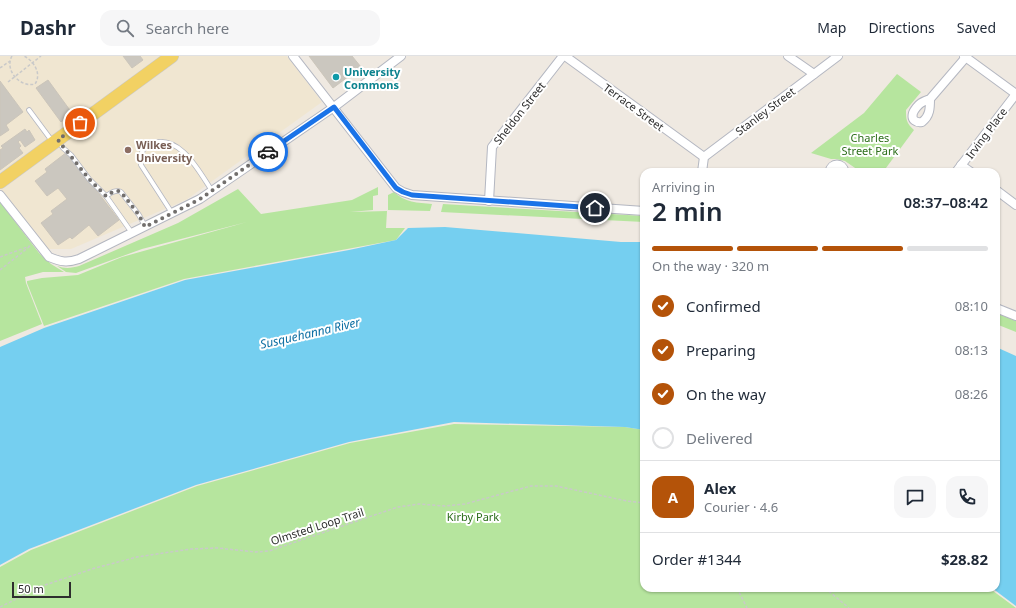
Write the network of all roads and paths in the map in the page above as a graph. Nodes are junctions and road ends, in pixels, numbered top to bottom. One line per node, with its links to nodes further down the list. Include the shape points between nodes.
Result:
1 (12, 56): 11 (path)
2 (24, 56): 12 (path)
3 (41, 56): 12 (path)
4 (172, 56): 21 (main road)
5 (293, 56): 19 (street)
6 (401, 56): 19 (street)
7 (564, 56): 22 (street, Terrace Street); 32 (street, Sheldon Street, via 492,147)
8 (788, 56): 14 (street)
9 (838, 56): 14 (street, Stanley Street)
10 (966, 56): 17 (street); 18 (street)
11 (10, 61): 13 (path); 15 (path)
12 (32, 63): 15 (path); 15 (path, via 38,75 35,84 25,84)
13 (0, 68)
14 (814, 74): 22 (street, Stanley Street)
15 (15, 76): 16 (path)
16 (8, 82)
17 (1016, 94): 26 (street, Irving Place)
18 (930, 99)
19 (334, 107): 28 (street); 32 (street, via 396,188 412,195)
20 (29, 110): 21 (lane)
21 (56, 142): 27 (main road); 31 (lane)
22 (704, 157): 23 (street)
23 (703, 168)
24 (831, 168): 25 (street, via 839,164)
25 (843, 168)
26 (960, 168)
27 (0, 182)
28 (212, 191): 35 (street); 35 (lane, via 193,162 178,147 160,142 150,144 144,148 140,158 141,165)
29 (1000, 193): 33 (street)
30 (0, 195): 38 (street)
31 (106, 196): 36 (lane, via 114,191 121,192); 37 (lane)
32 (488, 201): 34 (street)
33 (1016, 205)
34 (640, 211)
35 (172, 213): 36 (street)
36 (145, 227): 37 (street)
37 (132, 233): 38 (street, via 70,262 60,262 49,257)
38 (33, 244): 39 (path); 40 (path)
39 (0, 257)
40 (0, 270)
41 (1000, 310): 42 (street)
42 (1016, 316)
43 (640, 503): 46 (path, Olmsted Loop Trail, via 556,486 531,486 465,504 419,504 398,508 269,551 211,548 137,557 45,585)
44 (739, 592): 47 (path)
45 (830, 592): 48 (path)
46 (0, 607)
47 (747, 608)
48 (849, 608)

